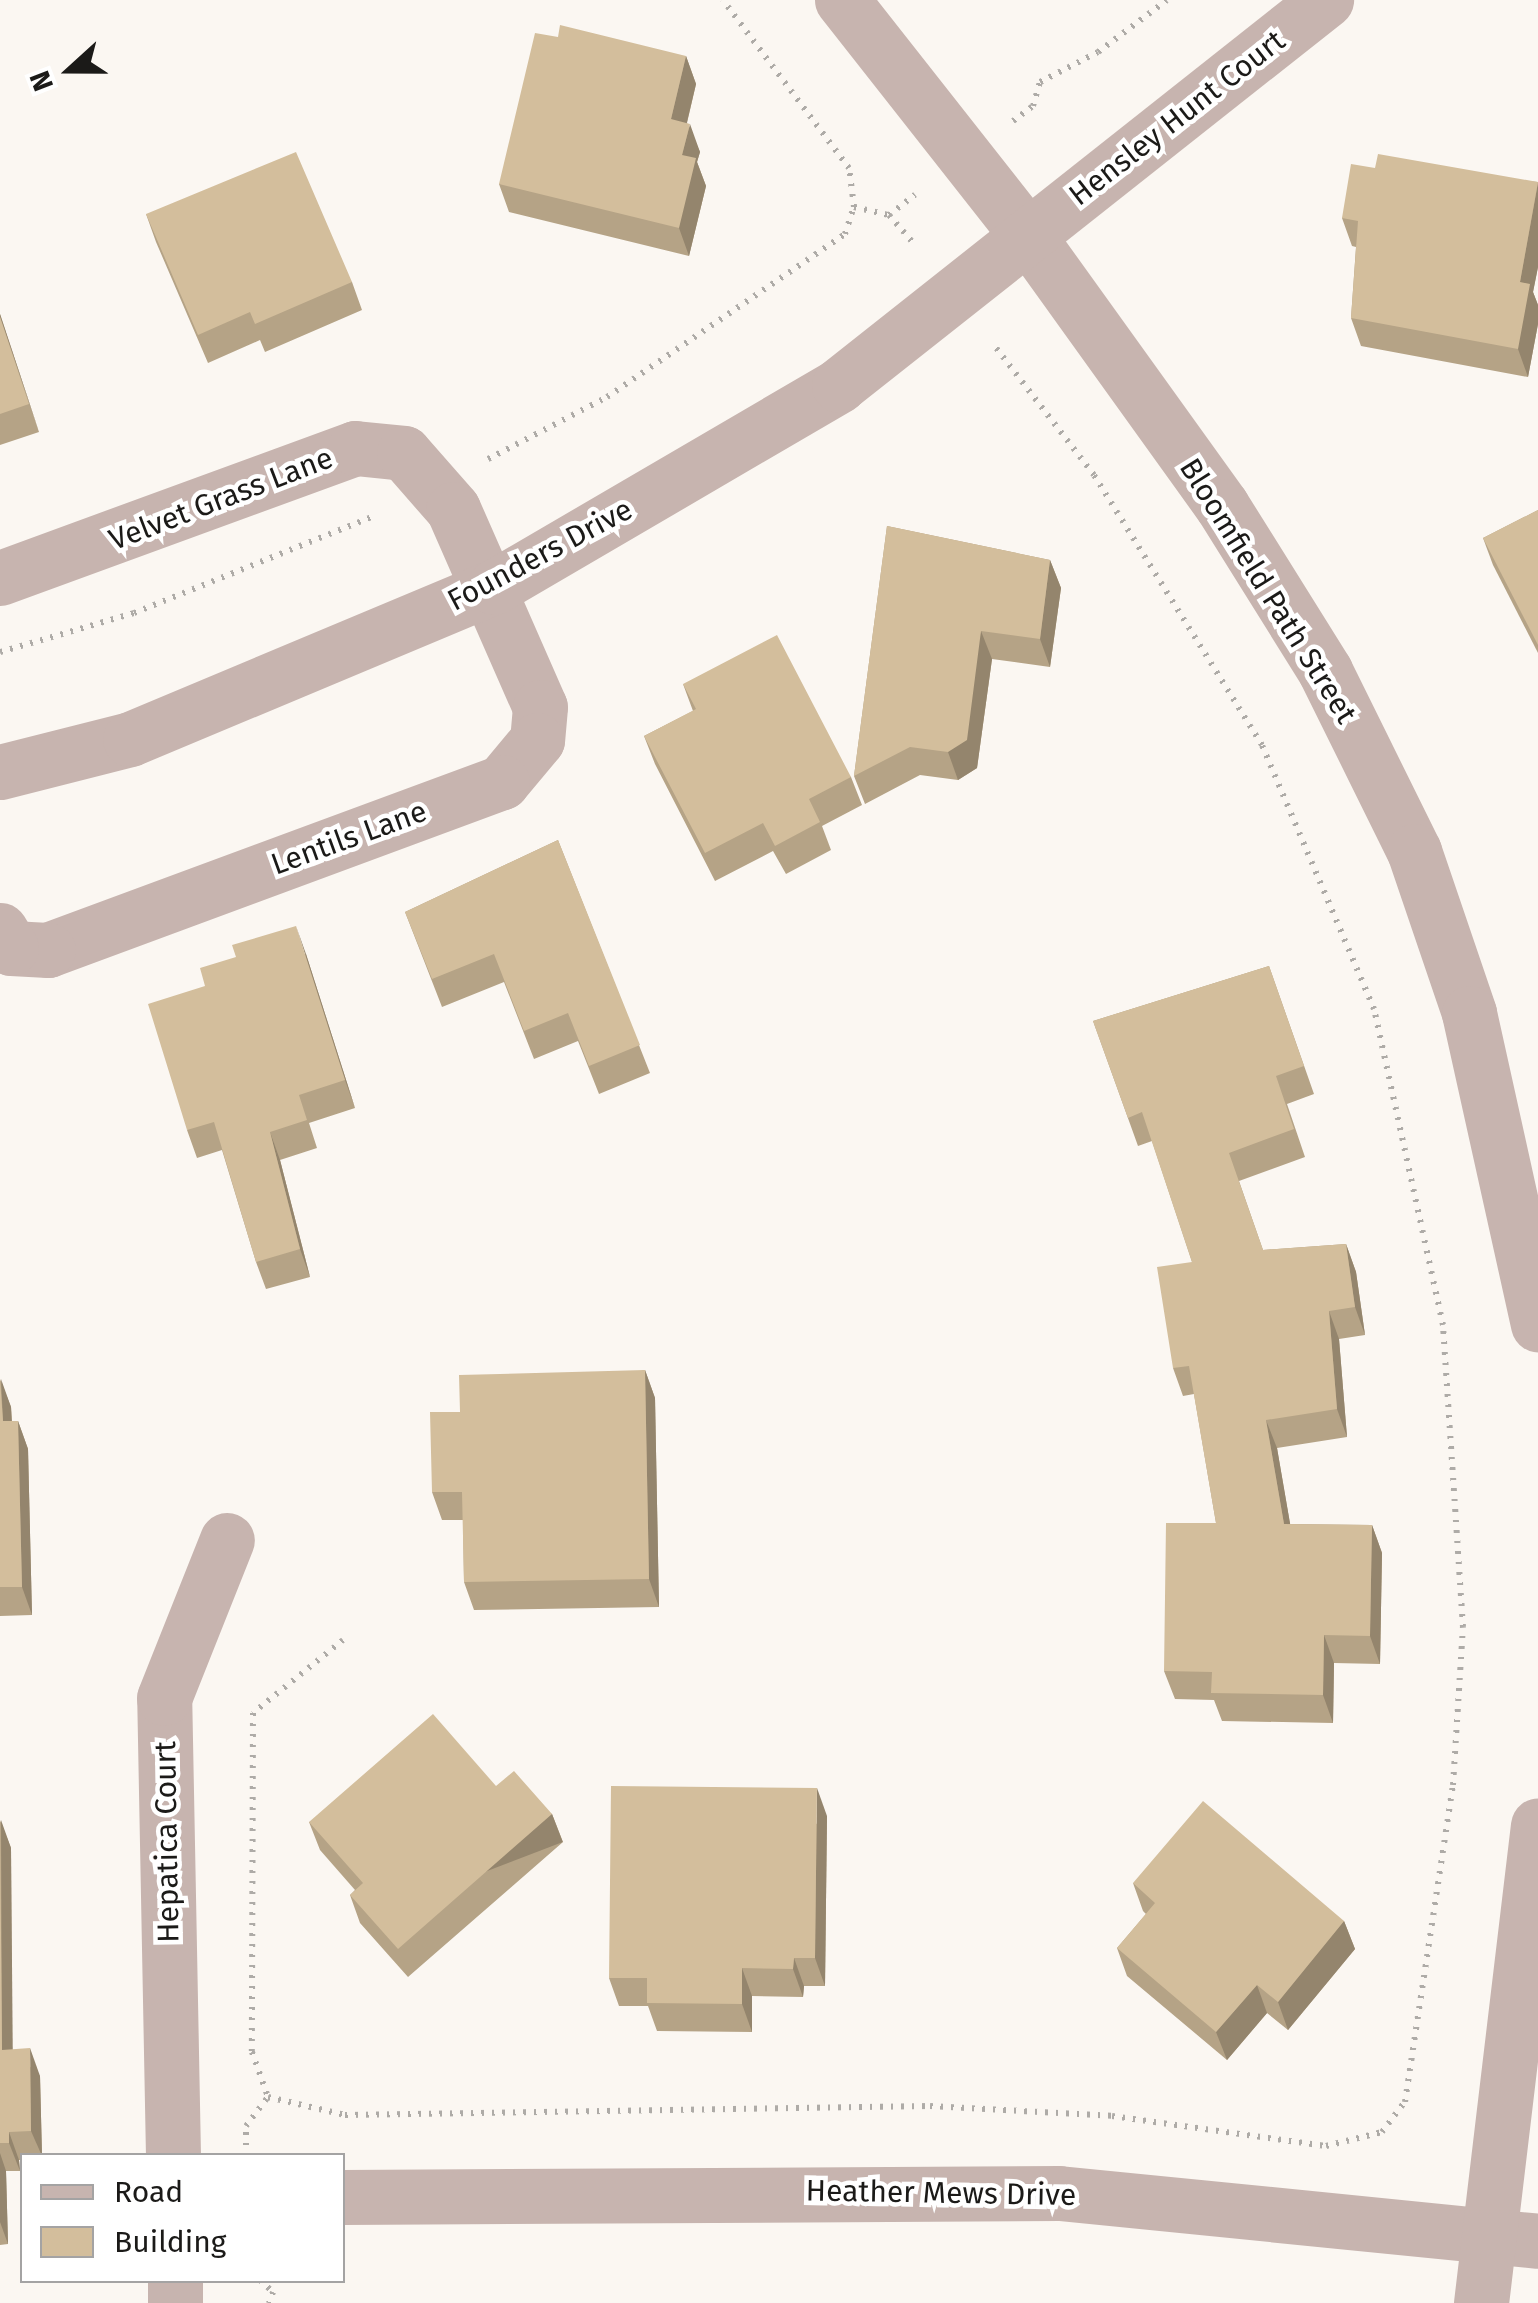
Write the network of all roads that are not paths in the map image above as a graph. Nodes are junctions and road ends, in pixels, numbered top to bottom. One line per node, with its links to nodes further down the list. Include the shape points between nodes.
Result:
1 (842, 0): 3 (street, Bloomfield Path Street)
2 (1326, 0): 3 (street, Hensley Hunt Court)
3 (1028, 236): 5 (street, Founders Drive, via 838,385); 8 (street, Bloomfield Path Street, via 1232,523 1324,671 1414,851 1469,1013)
4 (0, 578): 5 (street, Velvet Grass Lane, via 355,448 404,453 437,486)
5 (494, 587): 6 (street, Founders Drive, via 130,738); 7 (street, Lentils Lane, via 540,707 537,740 502,782 48,950 11,948)
6 (0, 772)
7 (0, 930)
8 (1538, 1324)
9 (227, 1540): 11 (street, Hepatica Court, via 164,1698)
10 (1538, 1825): 13 (street)
11 (173, 2153)
12 (345, 2197): 13 (street, Heather Mews Drive, via 1059,2193)
13 (1514, 2237): 14 (street)
14 (1481, 2303)

